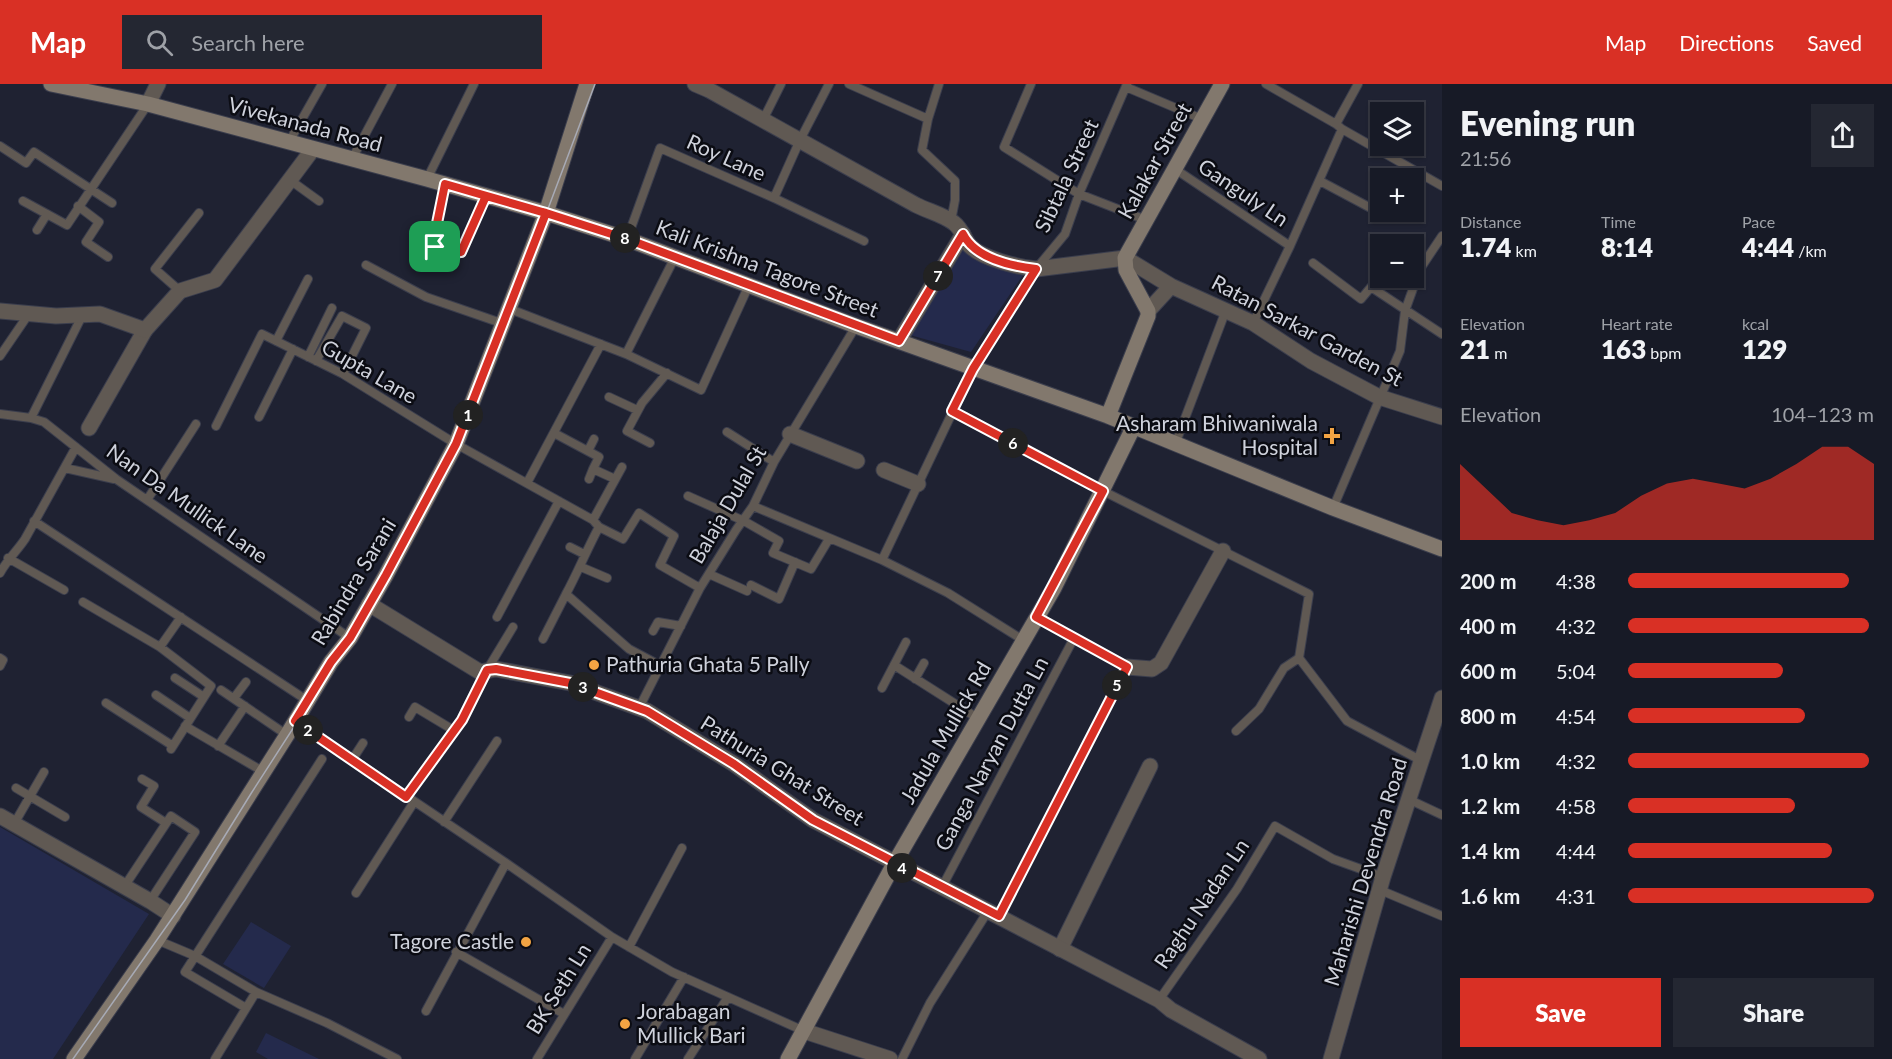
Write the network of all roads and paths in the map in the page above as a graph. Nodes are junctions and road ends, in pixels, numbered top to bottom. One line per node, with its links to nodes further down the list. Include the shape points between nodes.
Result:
1 (158, 84): 17 (street)
2 (322, 84): 23 (lane)
3 (392, 84): 26 (lane)
4 (474, 84): 28 (lane)
5 (587, 84): 43 (main road, Rabindra Sarani)
6 (781, 84): 20 (lane)
7 (829, 84): 22 (lane, Roy Lane)
8 (849, 84): 18 (lane)
9 (939, 84): 18 (lane)
10 (1031, 84): 34 (lane, via 1004,147)
11 (1222, 84): 19 (main road, Kalakar Street)
12 (1266, 84): 21 (lane)
13 (1358, 84): 21 (lane)
14 (56, 85): 17 (main road, Vivekanada Road)
15 (705, 86): 20 (street)
16 (1127, 86): 19 (lane); 34 (lane, Sibtala Street)
17 (148, 104): 23 (main road, Vivekanada Road); 33 (lane)
18 (928, 119): 46 (lane, via 922,150 955,181)
19 (1202, 119): 27 (main road, Kalakar Street)
20 (764, 120): 22 (street)
21 (1339, 126): 30 (lane); 32 (lane)
22 (800, 140): 36 (lane, Roy Lane); 46 (street)
23 (289, 142): 25 (main road, Vivekanada Road)
24 (0, 146): 33 (lane, via 26,163 34,152)
25 (313, 149): 26 (main road, Vivekanada Road); 29 (street)
26 (352, 159): 28 (main road, Vivekanada Road)
27 (1175, 169): 45 (main road, Kalakar Street); 52 (lane, Ganguly Ln)
28 (427, 179): 31 (main road, Vivekanada Road)
29 (290, 180): 38 (lane); 62 (street, via 215,280)
30 (1320, 182): 41 (lane); 52 (lane)
31 (445, 184): 35 (main road, Vivekanada Road); 35 (lane, via 433,246 452,253 461,252)
32 (1442, 186)
33 (91, 188): 39 (lane); 40 (lane)
34 (1079, 194): 45 (lane); 58 (lane, Sibtala Street, via 1065,234)
35 (486, 196): 43 (main road, Vivekanada Road)
36 (774, 198): 50 (lane, Roy Lane, via 660,148); 51 (lane)
37 (23, 201): 44 (lane)
38 (319, 201)
39 (112, 203)
40 (78, 206): 44 (lane, via 67,225); 53 (lane, via 99,222 86,242)
41 (1370, 208)
42 (199, 213): 62 (lane, via 153,272)
43 (546, 213): 50 (main road, Kali Krishna Tagore Street); 64 (main road, Rabindra Sarani)
44 (47, 214): 47 (lane)
45 (1146, 220): 55 (main road, Kalakar Street)
46 (951, 221): 48 (street)
47 (37, 230)
48 (963, 234): 58 (street, via 972,247 985,254); 77 (street)
49 (1442, 236): 68 (lane, via 1420,269)
50 (627, 239): 54 (main road, Kali Krishna Tagore Street)
51 (864, 241)
52 (1290, 246): 71 (lane)
53 (108, 257)
54 (675, 257): 60 (main road, Kali Krishna Tagore Street); 80 (lane)
55 (1125, 258): 58 (street); 61 (street, Ratan Sarkar Garden St); 67 (main road, via 1126,270)
56 (1313, 263): 68 (lane, via 1361,299 1371,287)
57 (366, 265): 72 (lane, via 426,297)
58 (1036, 269): 84 (lane, Sibtala Street)
59 (308, 279): 76 (lane)
60 (749, 285): 73 (main road, Kali Krishna Tagore Street); 86 (lane, via 701,390)
61 (1171, 286): 65 (street, Ratan Sarkar Garden St); 67 (street)
62 (180, 291): 74 (street)
63 (332, 308): 82 (lane)
64 (510, 309): 72 (main road, Rabindra Sarani); 78 (lane)
65 (1226, 310): 71 (street, Ratan Sarkar Garden St); 105 (lane)
66 (0, 311): 69 (street)
67 (1148, 311): 92 (main road)
68 (1405, 311): 75 (lane); 88 (lane, via 1400,351)
69 (28, 315): 70 (street); 81 (lane)
70 (82, 316): 74 (street, via 100,314); 95 (lane)
71 (1253, 322): 88 (street, Ratan Sarkar Garden St, via 1311,361)
72 (504, 324): 106 (main road, Rabindra Sarani)
73 (856, 326): 77 (main road, Kali Krishna Tagore Street); 102 (lane, Balaja Dulal St)
74 (145, 330): 99 (street)
75 (1442, 334)
76 (276, 341): 79 (lane, Gupta Lane); 97 (lane, Gupta Lane, via 262,334)
77 (899, 341): 84 (main road, Kali Krishna Tagore Street)
78 (601, 344): 80 (lane); 101 (lane)
79 (293, 349): 82 (lane, Gupta Lane); 93 (lane)
80 (626, 354): 86 (lane)
81 (0, 356)
82 (308, 357): 83 (lane, Gupta Lane)
83 (316, 361): 85 (lane, Gupta Lane); 85 (lane, via 342,316 366,328)
84 (973, 369): 90 (lane, Sibtala Street); 92 (main road, Kali Krishna Tagore Street)
85 (343, 374): 106 (lane, Gupta Lane)
86 (667, 374): 89 (lane)
87 (609, 397): 89 (lane)
88 (1379, 397): 94 (street, Ratan Sarkar Garden St); 125 (lane)
89 (638, 410): 104 (lane, via 625,435)
90 (952, 411): 119 (lane, Sibtala Street); 120 (lane)
91 (0, 414): 95 (lane, Nan Da Mullick Lane)
92 (1108, 416): 98 (main road, Kali Krishna Tagore Street)
93 (259, 417)
94 (1442, 417)
95 (31, 418): 107 (lane, Nan Da Mullick Lane, via 44,422)
96 (196, 423): 122 (lane)
97 (216, 426)
98 (1134, 426): 105 (main road, Kali Krishna Tagore Street); 120 (main road, Jadula Mullick Rd)
99 (89, 428)
100 (727, 432): 110 (lane)
101 (554, 433): 108 (lane); 118 (lane)
102 (790, 434): 109 (street); 110 (lane, Balaja Dulal St)
103 (594, 439): 108 (lane)
104 (650, 442)
105 (1176, 442): 125 (main road, Kali Krishna Tagore Street)
106 (456, 444): 118 (lane, Gupta Lane); 146 (main road, Rabindra Sarani)
107 (76, 447): 112 (lane); 115 (lane, Nan Da Mullick Lane)
108 (588, 451): 113 (lane, via 599,458)
109 (856, 461)
110 (774, 462): 124 (lane, Balaja Dulal St)
111 (622, 467): 117 (lane)
112 (65, 468): 115 (lane); 127 (lane)
113 (593, 469): 116 (lane); 117 (lane)
114 (884, 470): 119 (street)
115 (116, 479): 122 (lane, Nan Da Mullick Lane)
116 (589, 479)
117 (615, 479): 126 (lane)
118 (527, 483): 123 (lane, Gupta Lane)
119 (918, 484): 136 (lane, Sibtala Street)
120 (1103, 491): 133 (lane); 148 (main road, Jadula Mullick Rd)
121 (688, 496): 128 (lane)
122 (147, 500): 153 (lane, Nan Da Mullick Lane)
123 (559, 501): 126 (lane, Gupta Lane); 149 (lane)
124 (753, 506): 128 (lane, Balaja Dulal St); 130 (lane)
125 (1333, 508): 132 (main road, Kali Krishna Tagore Street)
126 (593, 520): 129 (lane)
127 (34, 521): 135 (lane, via 19,548); 147 (lane)
128 (744, 521): 137 (lane, via 778,541 773,553); 140 (lane, Balaja Dulal St)
129 (599, 527): 134 (lane); 142 (lane, via 623,539 639,513 674,536 660,565)
130 (829, 539): 136 (lane); 137 (lane, via 811,568)
131 (570, 547): 134 (lane)
132 (1442, 549)
133 (1223, 551): 160 (lane, via 1309,594); 165 (street, via 1161,663 1152,669)
134 (584, 554): 138 (lane)
135 (8, 558): 139 (lane); 143 (lane)
136 (882, 560): 156 (lane, via 948,593)
137 (795, 562): 140 (lane, via 779,598)
138 (581, 567): 141 (lane); 144 (lane)
139 (0, 573)
140 (709, 574): 142 (lane, Balaja Dulal St)
141 (607, 578)
142 (700, 588): 150 (lane, Balaja Dulal St)
143 (64, 590)
144 (566, 594): 155 (lane); 164 (lane, via 629,648)
145 (83, 602): 158 (lane)
146 (369, 604): 153 (main road, Rabindra Sarani); 166 (street, Pathuria Ghat Street, via 480,672)
147 (181, 617): 158 (lane); 176 (lane)
148 (1036, 617): 154 (lane); 156 (main road, Jadula Mullick Rd)
149 (497, 618)
150 (681, 626): 152 (lane, via 657,622); 164 (lane, Balaja Dulal St)
151 (513, 627): 166 (lane)
152 (653, 631)
153 (350, 638): 176 (main road, Rabindra Sarani)
154 (1074, 638): 165 (lane); 213 (lane, Ganga Naryan Dutta Ln)
155 (543, 639)
156 (1023, 640): 182 (main road, Jadula Mullick Rd)
157 (906, 642): 162 (lane)
158 (160, 647): 173 (lane, via 211,686)
159 (0, 658): 163 (lane)
160 (1299, 658): 186 (lane, via 1284,668 1259,709); 193 (lane, via 1347,721)
161 (924, 663): 168 (lane)
162 (894, 665): 168 (lane); 170 (lane)
163 (0, 666)
164 (661, 666): 179 (lane, Balaja Dulal St)
165 (1127, 667): 216 (lane)
166 (487, 670): 179 (street, Pathuria Ghat Street, via 570,683); 185 (lane)
167 (175, 678): 173 (lane)
168 (915, 679): 182 (lane)
169 (246, 682): 174 (lane)
170 (882, 688)
171 (221, 690): 174 (lane)
172 (156, 695): 181 (lane)
173 (204, 697): 181 (lane)
174 (234, 698): 178 (lane)
175 (1442, 698): 193 (street, Maharishi Devendra Road)
176 (308, 701): 183 (main road, Rabindra Sarani)
177 (106, 704): 184 (lane, via 172,747)
178 (245, 706): 187 (lane); 190 (lane)
179 (639, 708): 210 (street, Pathuria Ghat Street, via 734,764 813,820)
180 (409, 717): 185 (lane, via 415,707)
181 (190, 718): 184 (lane)
182 (979, 719): 210 (main road, Jadula Mullick Rd)
183 (295, 721): 187 (main road, Rabindra Sarani); 192 (lane)
184 (185, 726): 190 (lane)
185 (455, 731): 200 (lane)
186 (1236, 731)
187 (287, 735): 196 (main road, Rabindra Sarani)
188 (497, 741): 205 (lane)
189 (363, 743): 192 (lane)
190 (218, 746): 196 (lane)
191 (322, 759): 224 (lane)
192 (352, 760): 200 (lane)
193 (1422, 761): 201 (street, Maharishi Devendra Road)
194 (1150, 766): 222 (street)
195 (45, 772): 199 (lane)
196 (264, 772): 217 (main road, Rabindra Sarani)
197 (142, 779): 207 (lane, via 154,786 141,807)
198 (16, 788): 199 (lane)
199 (30, 796): 204 (lane); 206 (lane)
200 (410, 799): 205 (lane); 214 (lane)
201 (1408, 799): 202 (lane); 211 (street, Maharishi Devendra Road)
202 (1442, 815)
203 (0, 816): 206 (street)
204 (65, 817)
205 (444, 822): 209 (lane)
206 (14, 824): 212 (street)
207 (166, 824): 212 (lane); 215 (lane, via 171,816 195,832)
208 (682, 848): 221 (lane)
209 (506, 863): 219 (lane); 223 (lane)
210 (894, 864): 213 (street, Pathuria Ghat Street); 232 (main road, Jadula Mullick Rd)
211 (1382, 884): 218 (lane); 228 (lane, Raghu Nadan Ln, via 1275,826 1237,890); 243 (street, Maharishi Devendra Road)
212 (124, 886): 215 (street)
213 (942, 887): 216 (street, Pathuria Ghat Street)
214 (356, 893)
215 (150, 901): 217 (street)
216 (993, 913): 222 (street, Pathuria Ghat Street); 241 (lane, via 930,1003)
217 (173, 916): 220 (main road, Rabindra Sarani)
218 (1442, 916)
219 (612, 938): 221 (lane); 231 (lane, BK Seth Ln)
220 (158, 940): 224 (lane); 233 (main road, Rabindra Sarani)
221 (629, 947): 225 (lane)
222 (1060, 948): 228 (street, Pathuria Ghat Street)
223 (456, 952): 230 (lane); 231 (lane)
224 (195, 956): 226 (lane); 229 (lane, via 185,972)
225 (684, 977): 227 (lane); 237 (lane)
226 (256, 992): 229 (lane); 235 (lane)
227 (728, 997): 232 (lane); 238 (lane)
228 (1159, 1000): 242 (street, Pathuria Ghat Street)
229 (246, 1008): 234 (lane)
230 (426, 1011)
231 (564, 1014): 236 (lane, BK Seth Ln)
232 (804, 1031): 239 (main road, Jadula Mullick Rd); 240 (street)
233 (74, 1059)
234 (215, 1059)
235 (397, 1059)
236 (537, 1059)
237 (635, 1059)
238 (688, 1059)
239 (788, 1059)
240 (890, 1059)
241 (902, 1059)
242 (1258, 1059)
243 (1331, 1059)

